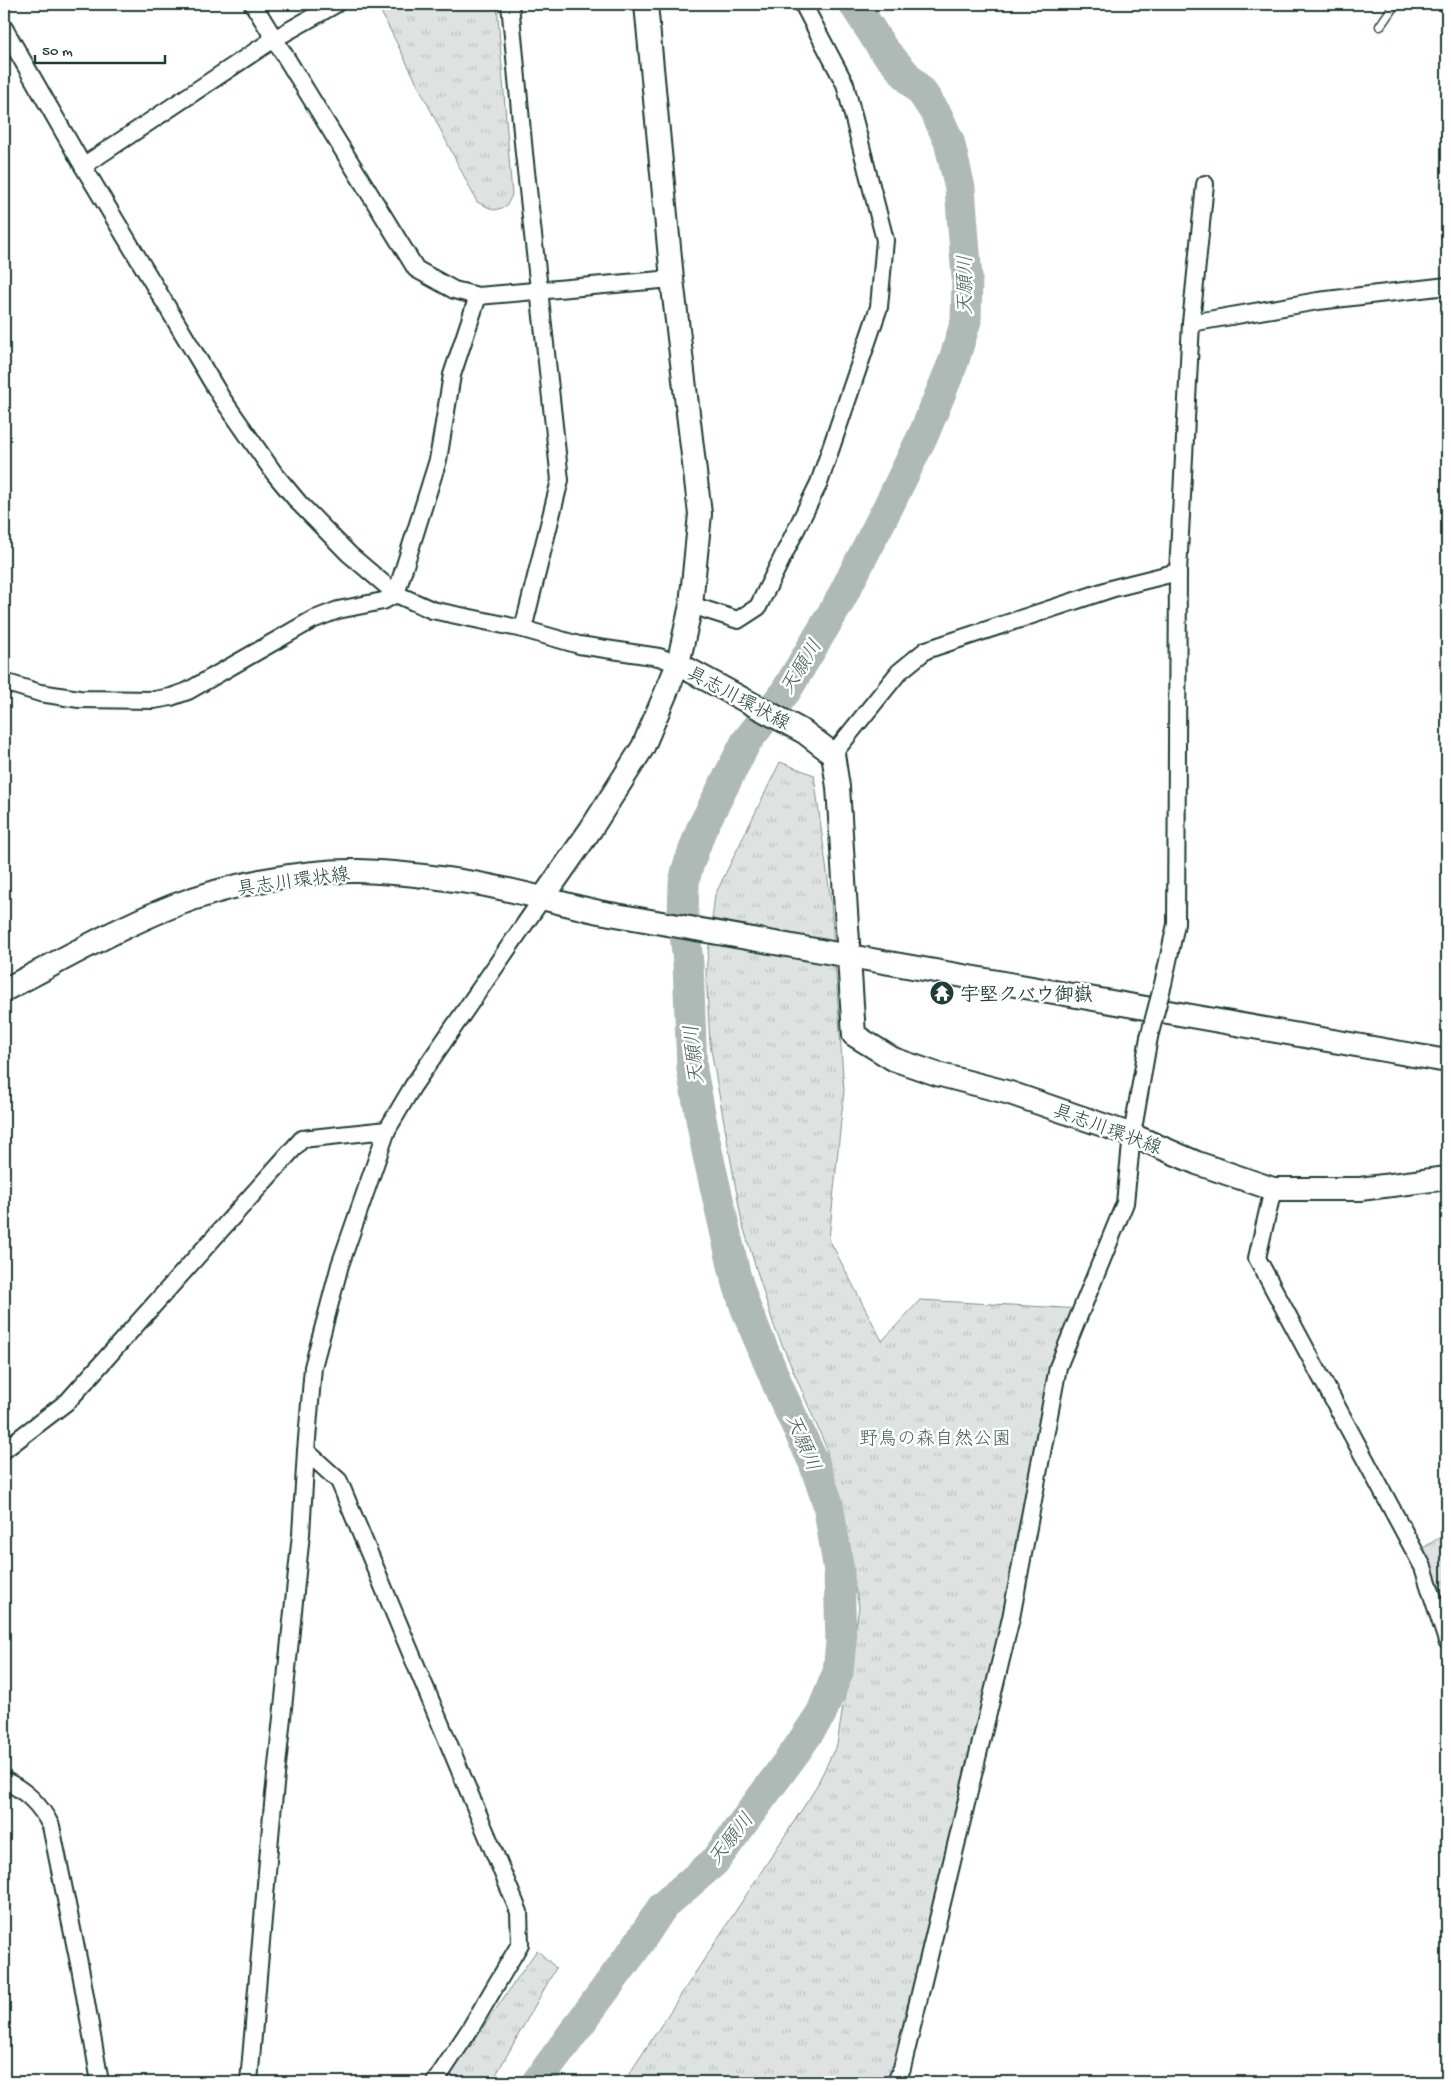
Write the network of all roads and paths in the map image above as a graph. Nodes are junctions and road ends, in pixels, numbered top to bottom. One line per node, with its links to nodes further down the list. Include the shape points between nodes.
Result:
1 (253, 4): 9 (street)
2 (336, 4): 9 (street)
3 (510, 4): 14 (street)
4 (646, 4): 12 (main road)
5 (803, 4): 19 (street, via 845,84 885,240 880,307 819,483 758,607 738,620)
6 (1395, 4): 7 (lane)
7 (1380, 26)
8 (4, 28): 10 (street)
9 (274, 39): 10 (street); 15 (street, via 416,269 454,290)
10 (83, 166): 18 (street, via 246,436 305,509 349,554)
11 (1205, 184): 16 (street)
12 (672, 279): 14 (street); 19 (main road, via 700,514)
13 (1447, 286): 16 (street, via 1318,301)
14 (540, 292): 15 (street); 20 (street, via 560,480)
15 (478, 296): 18 (street, via 452,375 438,460)
16 (1191, 324): 17 (street)
17 (1178, 572): 23 (street, via 1114,588 926,650 899,672); 29 (street, bridge, via 1176,924 1149,1037)
18 (396, 594): 20 (street, via 432,610); 22 (street, via 383,601 338,610 312,620 188,691 171,697 154,700 79,699 40,693)
19 (691, 605): 21 (main road)
20 (524, 629): 21 (street, via 578,645 658,657)
21 (678, 664): 23 (main road, 具志川環状線, via 804,732); 24 (main road, 具志川環状線, via 642,747)
22 (4, 682)
23 (833, 754): 25 (main road, 具志川環状線)
24 (542, 899): 25 (main road, 具志川環状線); 26 (main road, 具志川環状線, via 475,883 409,874 356,871 296,875 234,886 172,907); 28 (street, via 412,1086)
25 (849, 957): 27 (main road, 具志川環状線); 29 (main road, 具志川環状線, via 854,1035 893,1060 1010,1093)
26 (4, 990)
27 (1447, 1061)
28 (387, 1130): 32 (street, via 302,1139 68,1401); 33 (street, via 340,1265 313,1367)
29 (1132, 1135): 31 (main road, 具志川環状線, via 1198,1163); 39 (street, via 1125,1203 1058,1368 1011,1618)
30 (1447, 1178): 31 (main road, 具志川環状線, via 1360,1189)
31 (1273, 1189): 34 (street, via 1257,1258 1423,1567)
32 (4, 1450)
33 (306, 1451): 37 (street, via 302,1534 272,1814); 38 (street, via 339,1481 520,1912 520,1944)
34 (1447, 1641)
35 (4, 1780): 36 (street, via 31,1797 51,1826)
36 (100, 2082)
37 (249, 2082)
38 (435, 2082)
39 (896, 2082)

